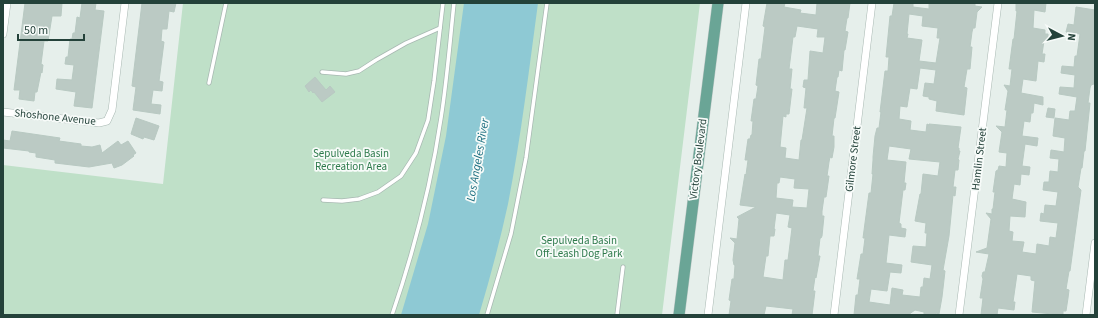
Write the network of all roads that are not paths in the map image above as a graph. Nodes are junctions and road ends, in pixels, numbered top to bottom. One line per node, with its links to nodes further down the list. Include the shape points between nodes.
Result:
1 (7, 3): 12 (street)
2 (125, 3): 15 (street, Shoshone Avenue, via 112,110 107,121 99,123)
3 (226, 3): 14 (lane)
4 (443, 3): 11 (lane)
5 (454, 3): 19 (lane, via 433,164 421,219)
6 (547, 3): 20 (lane, via 526,158 511,234)
7 (718, 3): 22 (main road, Victory Boulevard)
8 (746, 3): 23 (street)
9 (872, 3): 24 (street, Gilmore Street)
10 (998, 3): 25 (street, Hamlin Street)
11 (440, 28): 13 (lane, via 406,43 359,71 346,74); 16 (lane, via 428,120 416,153 401,176 378,192 359,199)
12 (3, 34)
13 (322, 72)
14 (209, 83)
15 (3, 112)
16 (323, 200)
17 (1095, 243): 26 (street)
18 (623, 267): 21 (lane)
19 (392, 315)
20 (487, 315)
21 (617, 315)
22 (679, 315)
23 (708, 315)
24 (834, 315)
25 (959, 315)
26 (1086, 315)

